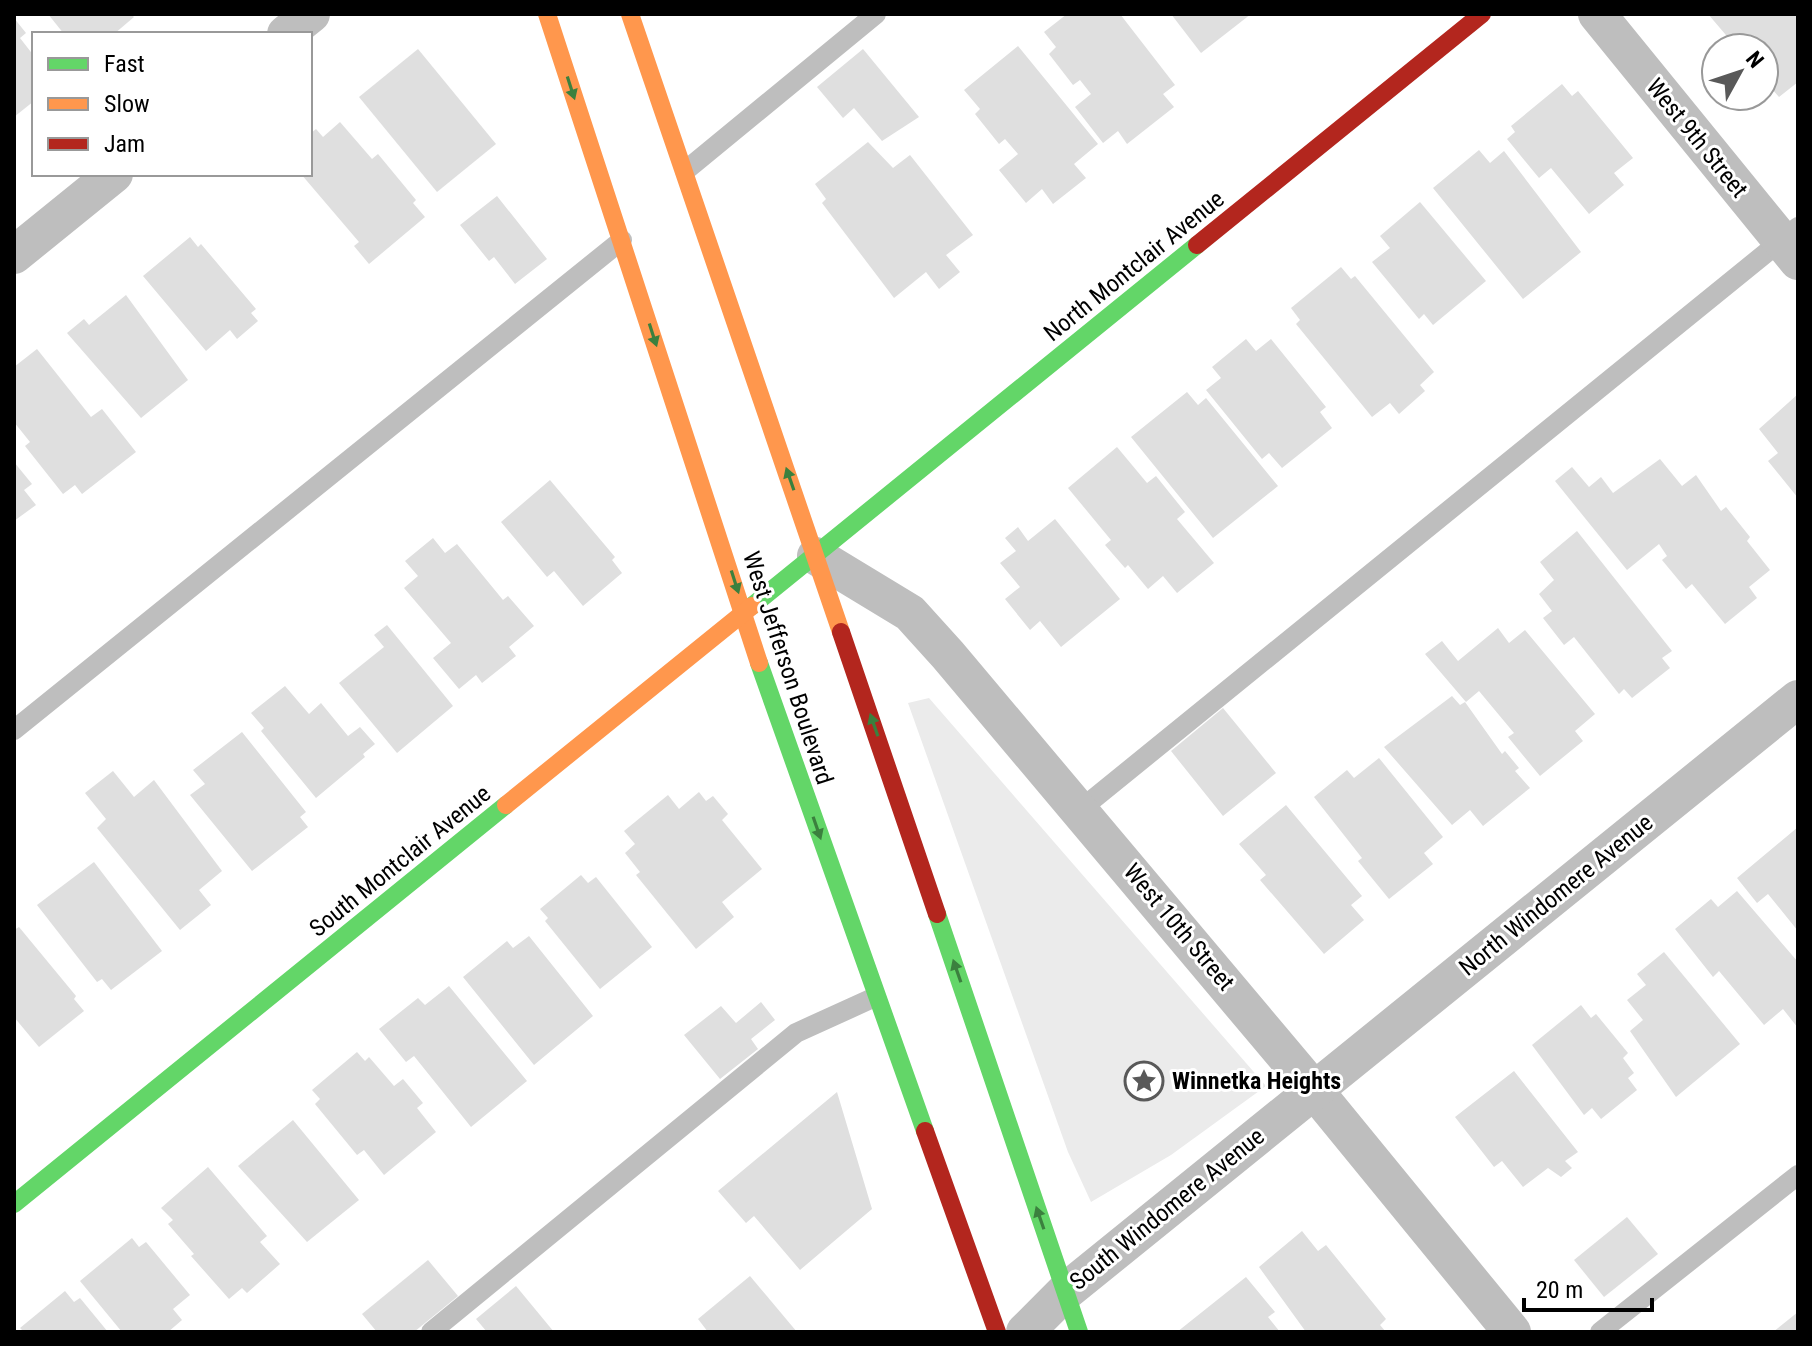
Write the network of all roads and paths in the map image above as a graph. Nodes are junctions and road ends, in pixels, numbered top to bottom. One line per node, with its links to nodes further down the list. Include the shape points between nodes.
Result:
1 (311, 14): 7 (street)
2 (547, 14): 10 (main road, West Jefferson Boulevard, one-way to 10)
3 (630, 14): 8 (main road)
4 (876, 14): 8 (lane)
5 (1482, 14): 13 (main road, North Montclair Avenue)
6 (1597, 14): 11 (street, West 9th Street)
7 (288, 32)
8 (685, 171): 13 (main road, one-way to 8)
9 (112, 176): 12 (street)
10 (622, 240): 14 (main road, West Jefferson Boulevard, one-way to 14); 16 (lane)
11 (1792, 243): 17 (lane)
12 (14, 255)
13 (816, 556): 14 (main road, South Montclair Avenue); 17 (street, West 10th Street, via 910,613); 22 (main road, one-way to 13)
14 (744, 612): 18 (main road, West Jefferson Boulevard, one-way to 18); 21 (main road, South Montclair Avenue)
15 (1798, 699): 19 (street, North Windomere Avenue)
16 (14, 730)
17 (1081, 809): 19 (street, West 10th Street)
18 (875, 997): 23 (lane, via 796,1033); 24 (main road, West Jefferson Boulevard)
19 (1314, 1090): 22 (street, South Windomere Avenue); 27 (street, West 10th Street)
20 (1798, 1175): 28 (lane)
21 (14, 1204)
22 (1065, 1292): 25 (street, South Windomere Avenue); 26 (main road)
23 (431, 1332)
24 (997, 1332)
25 (1025, 1332)
26 (1079, 1332)
27 (1512, 1332)
28 (1600, 1332)

